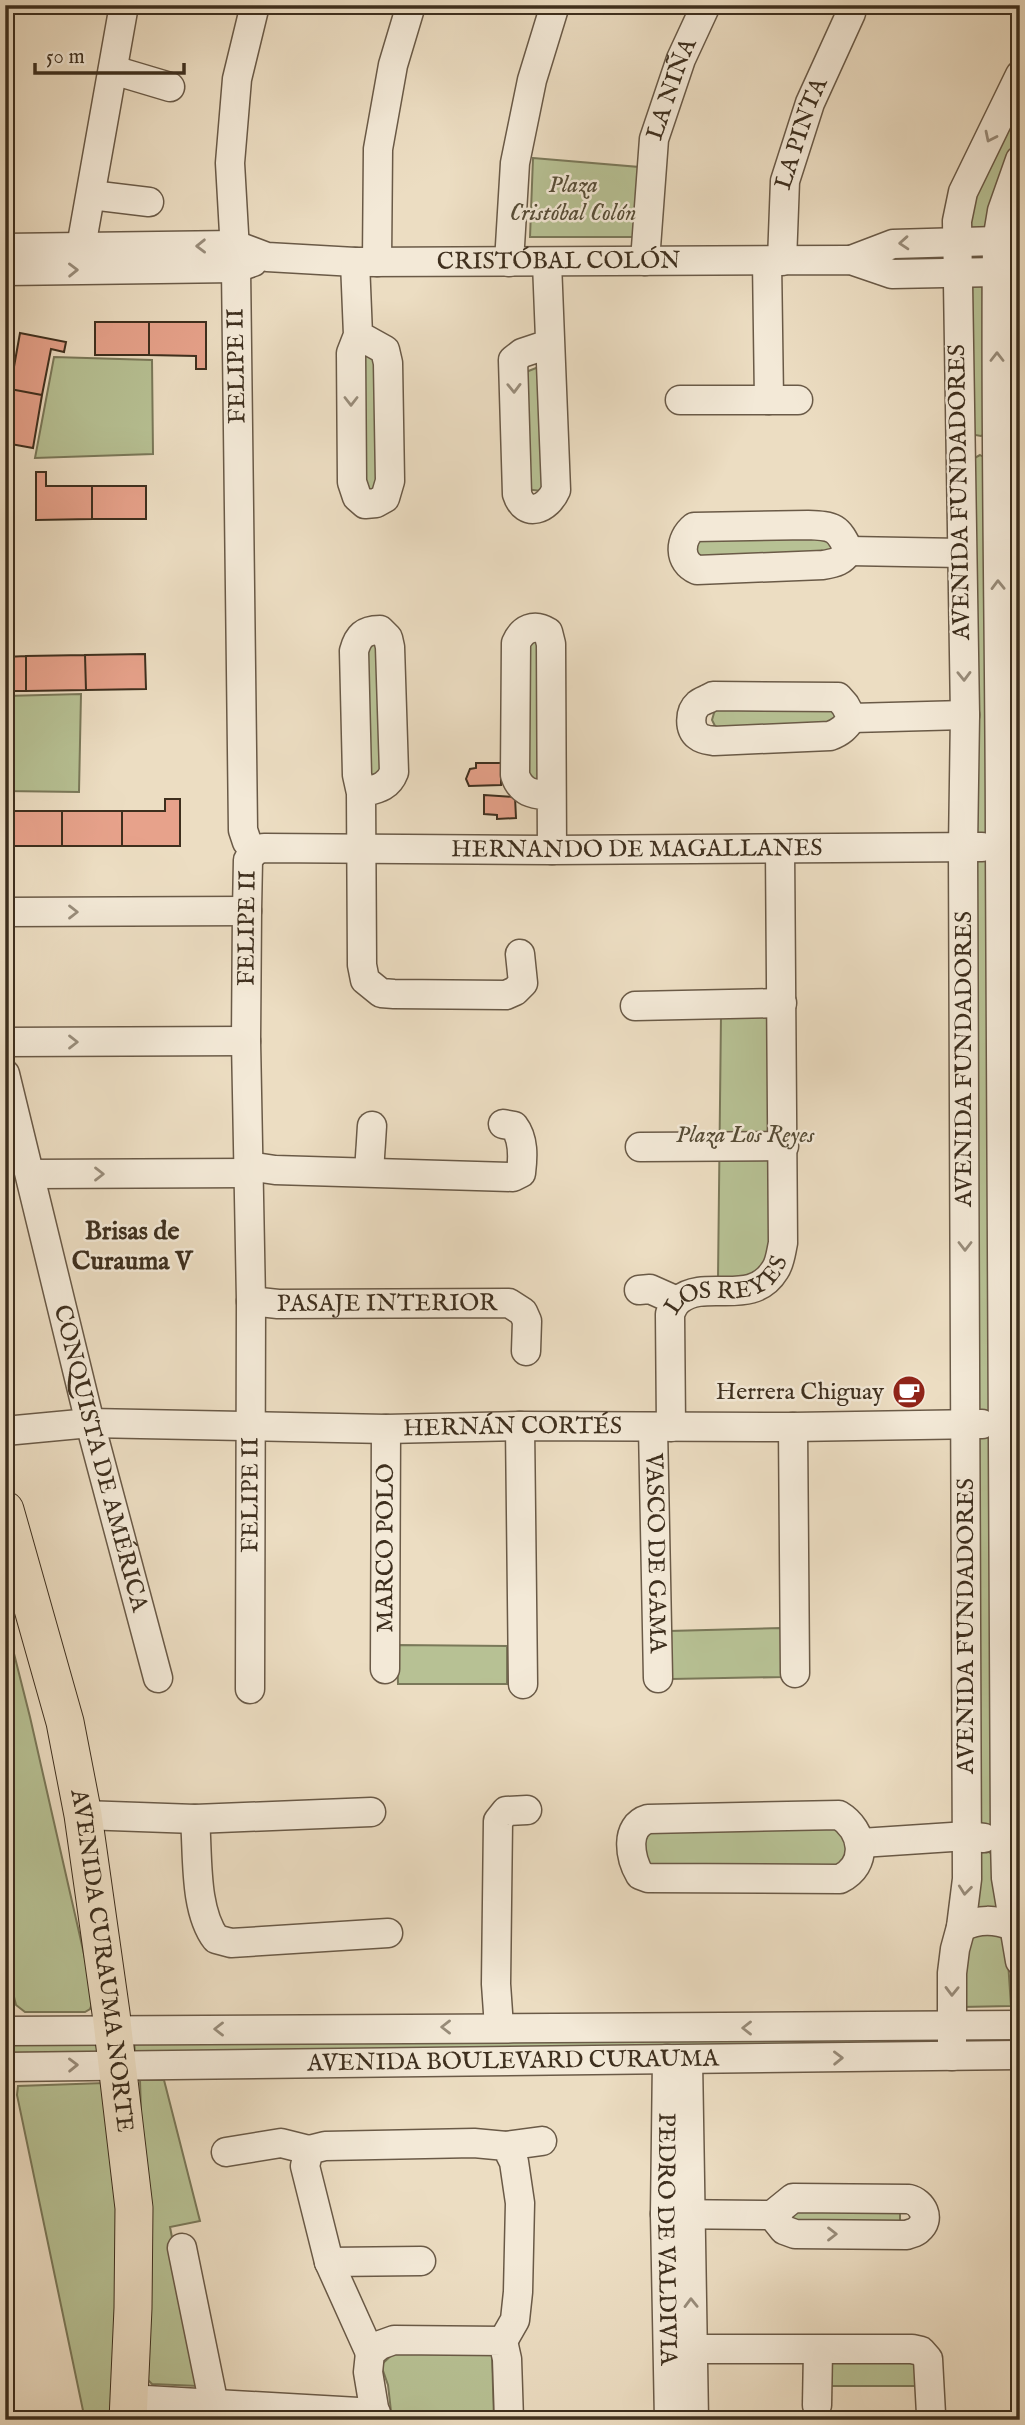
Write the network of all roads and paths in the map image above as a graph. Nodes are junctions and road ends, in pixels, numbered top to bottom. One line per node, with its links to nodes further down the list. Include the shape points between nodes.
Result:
1 (124, 5): 7 (street)
2 (255, 5): 17 (street, FELIPE II, via 237,79 230,163)
3 (411, 5): 21 (street, via 393,65 378,149)
4 (555, 5): 22 (street, via 532,80 515,163)
5 (706, 5): 19 (street, LA NIÑA, via 681,59 654,139)
6 (851, 13): 20 (street, LA PINTA, via 810,103 785,181)
7 (113, 70): 9 (street); 11 (street)
8 (1020, 75): 13 (street, AVENIDA FUNDADORES, one-way to 13, via 963,192)
9 (170, 87)
10 (1020, 160): 14 (street, AVENIDA FUNDADORES)
11 (90, 195): 12 (street); 15 (street)
12 (149, 202)
13 (957, 241): 14 (street, CRISTÓBAL COLÓN); 18 (street, CRISTÓBAL COLÓN, one-way to 18, via 893,244); 26 (street, AVENIDA FUNDADORES)
14 (997, 241): 25 (street, AVENIDA FUNDADORES)
15 (82, 247): 16 (street, CRISTÓBAL COLÓN); 17 (street, CRISTÓBAL COLÓN, one-way to 15)
16 (5, 248)
17 (236, 257): 21 (street, CRISTÓBAL COLÓN); 24 (street, CRISTÓBAL COLÓN, one-way to 17); 44 (street, FELIPE II, via 243,830)
18 (851, 260): 20 (street, CRISTÓBAL COLÓN); 26 (street, CRISTÓBAL COLÓN, via 892,274)
19 (645, 261): 20 (street, CRISTÓBAL COLÓN); 23 (street, CRISTÓBAL COLÓN)
20 (774, 261): 30 (street, LA PINTA)
21 (366, 262): 22 (street, CRISTÓBAL COLÓN); 27 (street)
22 (509, 262): 23 (street, CRISTÓBAL COLÓN)
23 (547, 263): 28 (street)
24 (5, 271)
25 (997, 272): 26 (street, CRISTÓBAL COLÓN); 32 (street, AVENIDA FUNDADORES, one-way to 25)
26 (956, 273): 33 (street, AVENIDA FUNDADORES)
27 (358, 335): 27 (street, one-way to 27, via 351,352 352,482 365,504 385,498 390,481 388,363 385,350)
28 (550, 344): 28 (street, one-way to 28, via 513,360 517,494 527,508 551,501 556,490)
29 (680, 400): 30 (street)
30 (769, 400): 31 (street)
31 (798, 400)
32 (1008, 444): 33 (street); 40 (street, AVENIDA FUNDADORES, one-way to 32)
33 (959, 445): 35 (street, AVENIDA FUNDADORES)
34 (849, 551): 34 (street, via 837,529 808,524 694,527 682,545 683,559 697,570 836,563); 35 (street)
35 (961, 553): 36 (street, AVENIDA FUNDADORES, one-way to 36)
36 (965, 715): 37 (street); 41 (street, AVENIDA FUNDADORES)
37 (852, 718): 37 (street, via 838,697 713,696 698,704 692,725 695,734 714,741 830,736)
38 (361, 793): 38 (street, via 382,787 394,772 390,647 380,630 362,634 354,651); 42 (street)
39 (550, 796): 39 (street, via 551,644 548,632 528,628 516,643 515,775 522,790); 45 (street)
40 (1010, 847): 41 (street, HERNANDO DE MAGALLANES); 67 (street, AVENIDA FUNDADORES)
41 (963, 848): 43 (street, HERNANDO DE MAGALLANES); 66 (street, AVENIDA FUNDADORES, one-way to 66)
42 (360, 849): 44 (street, HERNANDO DE MAGALLANES); 45 (street, HERNANDO DE MAGALLANES); 48 (street, via 362,965 371,987 394,994 506,995 523,983)
43 (780, 849): 45 (street, HERNANDO DE MAGALLANES); 49 (street, LOS REYES)
44 (255, 850): 46 (street, FELIPE II, via 248,860)
45 (552, 850)
46 (247, 911): 47 (street, one-way to 46); 51 (street, FELIPE II)
47 (5, 912)
48 (520, 954)
49 (782, 1003): 50 (street); 56 (street, LOS REYES)
50 (635, 1006)
51 (246, 1041): 52 (street, one-way to 51); 58 (street, FELIPE II)
52 (5, 1042)
53 (5, 1074): 60 (street, CONQUISTA DE AMÉRICA)
54 (503, 1124): 59 (street, via 519,1132 522,1147 520,1173 513,1177)
55 (372, 1126): 59 (street)
56 (784, 1146): 57 (street); 63 (street, LOS REYES, via 783,1243 776,1269 762,1286 693,1292)
57 (640, 1147)
58 (248, 1169): 59 (street); 60 (street, one-way to 58); 62 (street, FELIPE II)
59 (369, 1172)
60 (31, 1174): 65 (street, CONQUISTA DE AMÉRICA)
61 (639, 1290): 63 (street, via 650,1289)
62 (251, 1301): 64 (street, PASAJE INTERIOR, via 509,1303 523,1311 527,1321); 68 (street, FELIPE II)
63 (677, 1301): 70 (street, LOS REYES, via 670,1314)
64 (526, 1351)
65 (90, 1423): 68 (street, HERNÁN CORTÉS); 73 (street, HERNÁN CORTÉS); 77 (street, CONQUISTA DE AMÉRICA)
66 (965, 1424): 67 (street, HERNÁN CORTÉS); 71 (street, HERNÁN CORTÉS); 85 (street, AVENIDA FUNDADORES)
67 (1010, 1424): 86 (street, AVENIDA FUNDADORES)
68 (249, 1425): 72 (street, HERNÁN CORTÉS); 80 (street, FELIPE II)
69 (520, 1426): 70 (street, HERNÁN CORTÉS); 72 (street, HERNÁN CORTÉS); 79 (street)
70 (662, 1427): 71 (street, HERNÁN CORTÉS); 78 (street, VASCO DE GAMA)
71 (793, 1427): 76 (street)
72 (386, 1429): 75 (street, MARCO POLO)
73 (5, 1431)
74 (5, 1510): 83 (main road, AVENIDA CURAUMA NORTE, via 65,1722)
75 (385, 1669)
76 (795, 1673)
77 (158, 1678)
78 (658, 1678)
79 (523, 1684)
80 (250, 1689)
81 (527, 1810): 94 (street, via 506,1811 498,1821)
82 (371, 1812): 84 (street)
83 (83, 1815): 84 (street); 95 (main road, AVENIDA CURAUMA NORTE)
84 (195, 1819): 90 (street, via 202,1909 216,1940 231,1943)
85 (967, 1836): 86 (street); 87 (street); 89 (street, AVENIDA FUNDADORES, one-way to 89)
86 (1012, 1841): 88 (street, AVENIDA FUNDADORES, via 1006,1878)
87 (861, 1843): 87 (street, via 839,1815 648,1819 639,1821 633,1830 631,1854 640,1875 649,1878 829,1880 851,1874)
88 (1012, 1926): 89 (street, via 990,1920); 91 (street, AVENIDA FUNDADORES)
89 (961, 1927): 93 (street, AVENIDA FUNDADORES, one-way to 93, via 952,1973)
90 (388, 1933)
91 (1020, 1961)
92 (1020, 2025): 93 (street, AVENIDA BOULEVARD CURAUMA)
93 (951, 2026): 94 (street, AVENIDA BOULEVARD CURAUMA, one-way to 94); 98 (street, AVENIDA FUNDADORES)
94 (499, 2027): 95 (street, AVENIDA BOULEVARD CURAUMA, one-way to 95)
95 (113, 2029): 96 (street, AVENIDA BOULEVARD CURAUMA); 100 (main road, AVENIDA CURAUMA NORTE)
96 (5, 2031)
97 (1020, 2055): 98 (street, AVENIDA BOULEVARD CURAUMA)
98 (952, 2056): 99 (street, AVENIDA BOULEVARD CURAUMA, one-way to 98)
99 (678, 2059): 100 (street, AVENIDA BOULEVARD CURAUMA); 106 (street, PEDRO DE VALDIVIA)
100 (118, 2065): 101 (street, AVENIDA BOULEVARD CURAUMA, one-way to 100); 116 (main road, AVENIDA CURAUMA NORTE, via 134,2208)
101 (5, 2067)
102 (542, 2141): 103 (street)
103 (506, 2146): 104 (street, via 324,2146); 111 (street, via 514,2162 520,2216 515,2320)
104 (309, 2150): 105 (street, via 281,2143); 110 (street, via 305,2166)
105 (226, 2152)
106 (677, 2213): 107 (street); 112 (street, PEDRO DE VALDIVIA)
107 (772, 2215)
108 (182, 2248): 117 (street)
109 (421, 2261): 110 (street)
110 (329, 2262): 114 (street)
111 (503, 2341): 114 (street, via 394,2340); 120 (street)
112 (681, 2349): 113 (street); 121 (street, PEDRO DE VALDIVIA); 122 (street, PEDRO DE VALDIVIA)
113 (818, 2351): 115 (street); 118 (street, via 921,2351 928,2359)
114 (370, 2353): 119 (street, via 368,2372)
115 (817, 2405)
116 (128, 2409): 117 (street)
117 (215, 2412): 119 (street)
118 (930, 2414)
119 (376, 2416)
120 (509, 2420)
121 (669, 2420)
122 (694, 2420)

